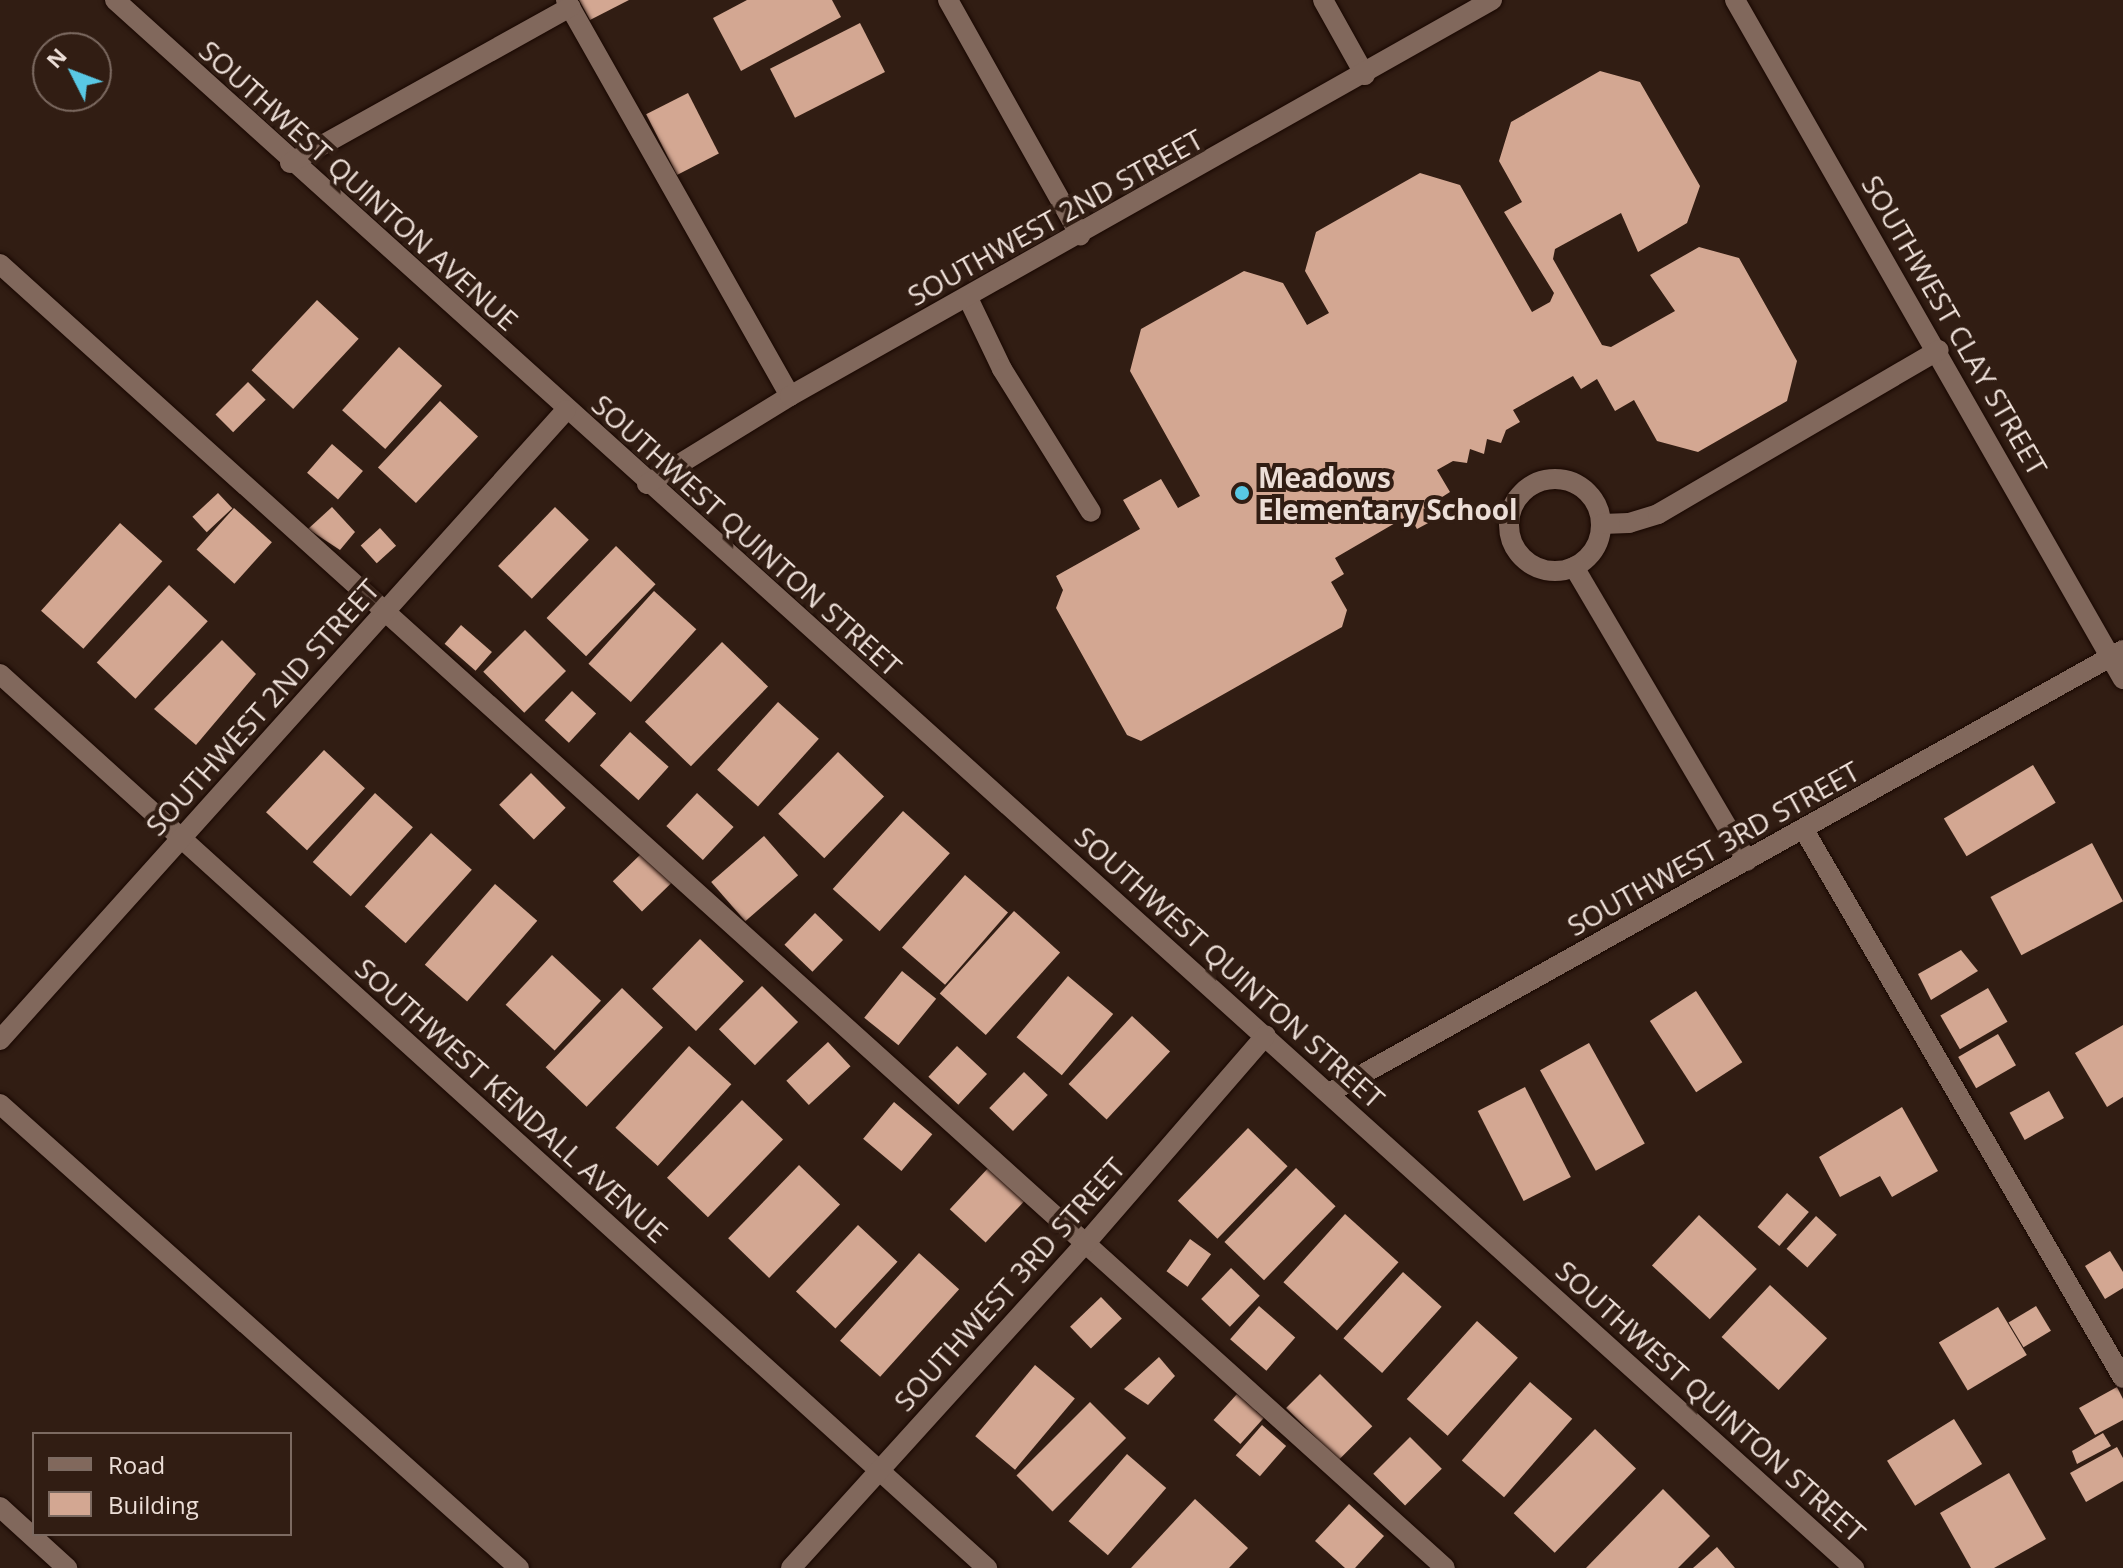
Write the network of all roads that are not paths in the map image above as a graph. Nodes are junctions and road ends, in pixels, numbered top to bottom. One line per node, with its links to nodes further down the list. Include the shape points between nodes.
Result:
1 (115, 0): 8 (street, SOUTHWEST QUINTON AVENUE)
2 (948, 0): 9 (street)
3 (1323, 0): 7 (street)
4 (1492, 0): 7 (street, SOUTHWEST 2ND STREET)
5 (1735, 0): 12 (street, SOUTHWEST CLAY STREET)
6 (568, 3): 8 (street); 13 (street)
7 (1365, 75): 9 (street, SOUTHWEST 2ND STREET)
8 (290, 163): 14 (street, SOUTHWEST QUINTON AVENUE)
9 (1080, 235): 11 (street, SOUTHWEST 2ND STREET)
10 (0, 264): 19 (street)
11 (968, 298): 13 (street, SOUTHWEST 2ND STREET); 16 (street, via 1002,369)
12 (1939, 350): 17 (street, via 1658,514); 20 (street, SOUTHWEST CLAY STREET)
13 (790, 396): 15 (street, SOUTHWEST 2ND STREET)
14 (566, 410): 15 (street, SOUTHWEST QUINTON STREET); 19 (street, SOUTHWEST 2ND STREET)
15 (647, 484): 26 (street, SOUTHWEST QUINTON STREET)
16 (1091, 512)
17 (1602, 524): 18 (street, via 1592,553); 18 (street, via 1591,495 1564,479 1534,484 1513,505 1510,535 1525,560 1552,572)
18 (1574, 567): 25 (street)
19 (384, 612): 24 (street, SOUTHWEST 2ND STREET); 30 (street)
20 (2117, 654): 22 (street, SOUTHWEST CLAY STREET); 23 (street, SOUTHWEST 3RD STREET)
21 (0, 674): 24 (street, SOUTHWEST KENDALL AVENUE)
22 (2123, 679)
23 (1804, 830): 25 (street, SOUTHWEST 3RD STREET); 31 (street)
24 (183, 838): 27 (street, SOUTHWEST 2ND STREET); 32 (street, SOUTHWEST KENDALL AVENUE)
25 (1747, 861): 28 (street, SOUTHWEST 3RD STREET)
26 (1266, 1035): 28 (street, SOUTHWEST QUINTON STREET); 30 (street, SOUTHWEST 3RD STREET)
27 (0, 1040)
28 (1329, 1093): 39 (street, SOUTHWEST QUINTON STREET)
29 (0, 1104): 35 (street)
30 (1085, 1244): 32 (street, SOUTHWEST 3RD STREET); 38 (street)
31 (2123, 1378)
32 (879, 1471): 36 (street, SOUTHWEST 3RD STREET); 37 (street, SOUTHWEST KENDALL AVENUE)
33 (0, 1507): 34 (street)
34 (67, 1568)
35 (519, 1568)
36 (791, 1568)
37 (987, 1568)
38 (1445, 1568)
39 (1854, 1568)

